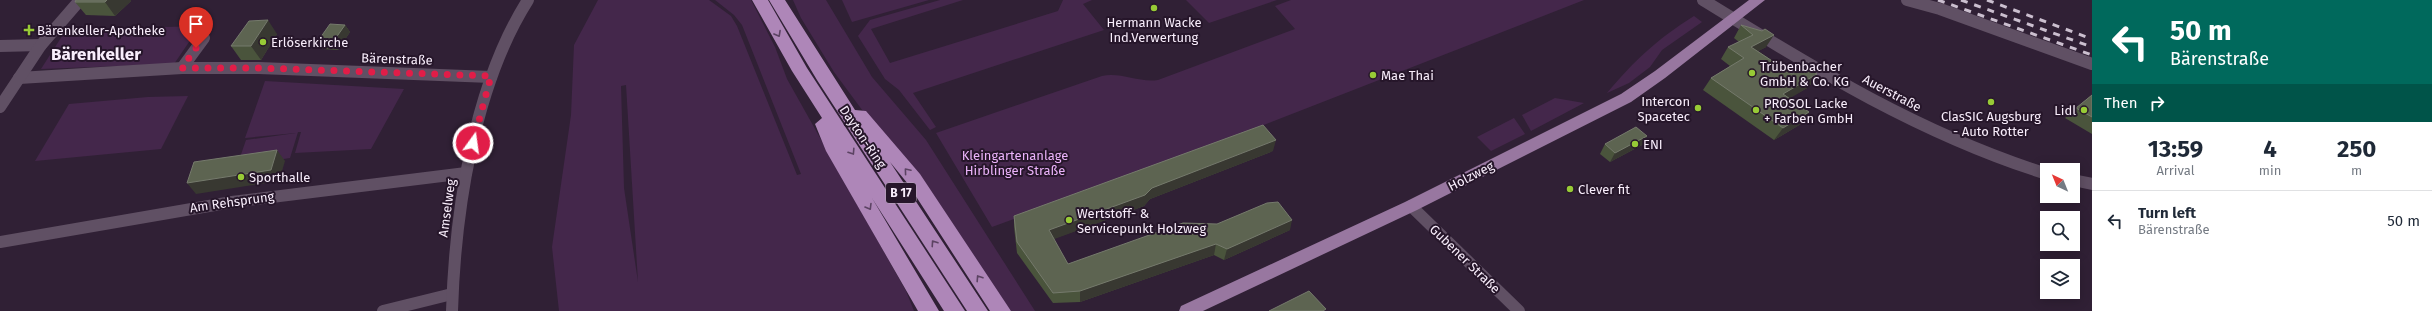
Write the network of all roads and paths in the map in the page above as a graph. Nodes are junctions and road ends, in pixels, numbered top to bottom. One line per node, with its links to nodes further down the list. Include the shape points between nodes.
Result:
1 (80, 0): 10 (street)
2 (528, 0): 14 (street, Amselweg, via 501,48)
3 (760, 0): 16 (highway, Dayton-Ring / B 17, one-way to 16)
4 (777, 0): 16 (highway, Dayton-Ring / B 17)
5 (1703, 0): 8 (street, Auerstraße)
6 (1758, 0): 8 (main road, Holzweg)
7 (1907, 0): 12 (street, via 1940,9)
8 (1733, 19): 18 (street, Auerstraße, via 1822,72 1918,124 1997,158); 22 (main road, Holzweg, via 1651,83 1626,98)
9 (204, 38): 13 (street)
10 (41, 45): 11 (street); 15 (street)
11 (0, 46)
12 (2092, 64)
13 (182, 68): 14 (street, Bärenstraße); 15 (street, Bärenstraße)
14 (491, 76): 19 (street, Amselweg)
15 (19, 78): 17 (street)
16 (815, 80): 28 (highway, one-way to 28, via 835,151); 29 (highway, Dayton-Ring / B 17, one-way to 29); 30 (highway, Dayton-Ring / B 17, one-way to 16); 31 (highway, one-way to 16, via 914,179 862,117)
17 (0, 107)
18 (2040, 172)
19 (466, 173): 23 (street, Am Rehsprung, via 376,182 153,213); 24 (street, Amselweg, via 457,224)
20 (2080, 181): 21 (street)
21 (2092, 184)
22 (1411, 206): 25 (main road, Holzweg); 32 (street, Gubener Straße)
23 (0, 242)
24 (452, 294): 26 (street); 27 (street, Amselweg)
25 (1190, 310)
26 (383, 311)
27 (452, 311)
28 (929, 311)
29 (955, 311)
30 (978, 311)
31 (1001, 311)
32 (1519, 311)

